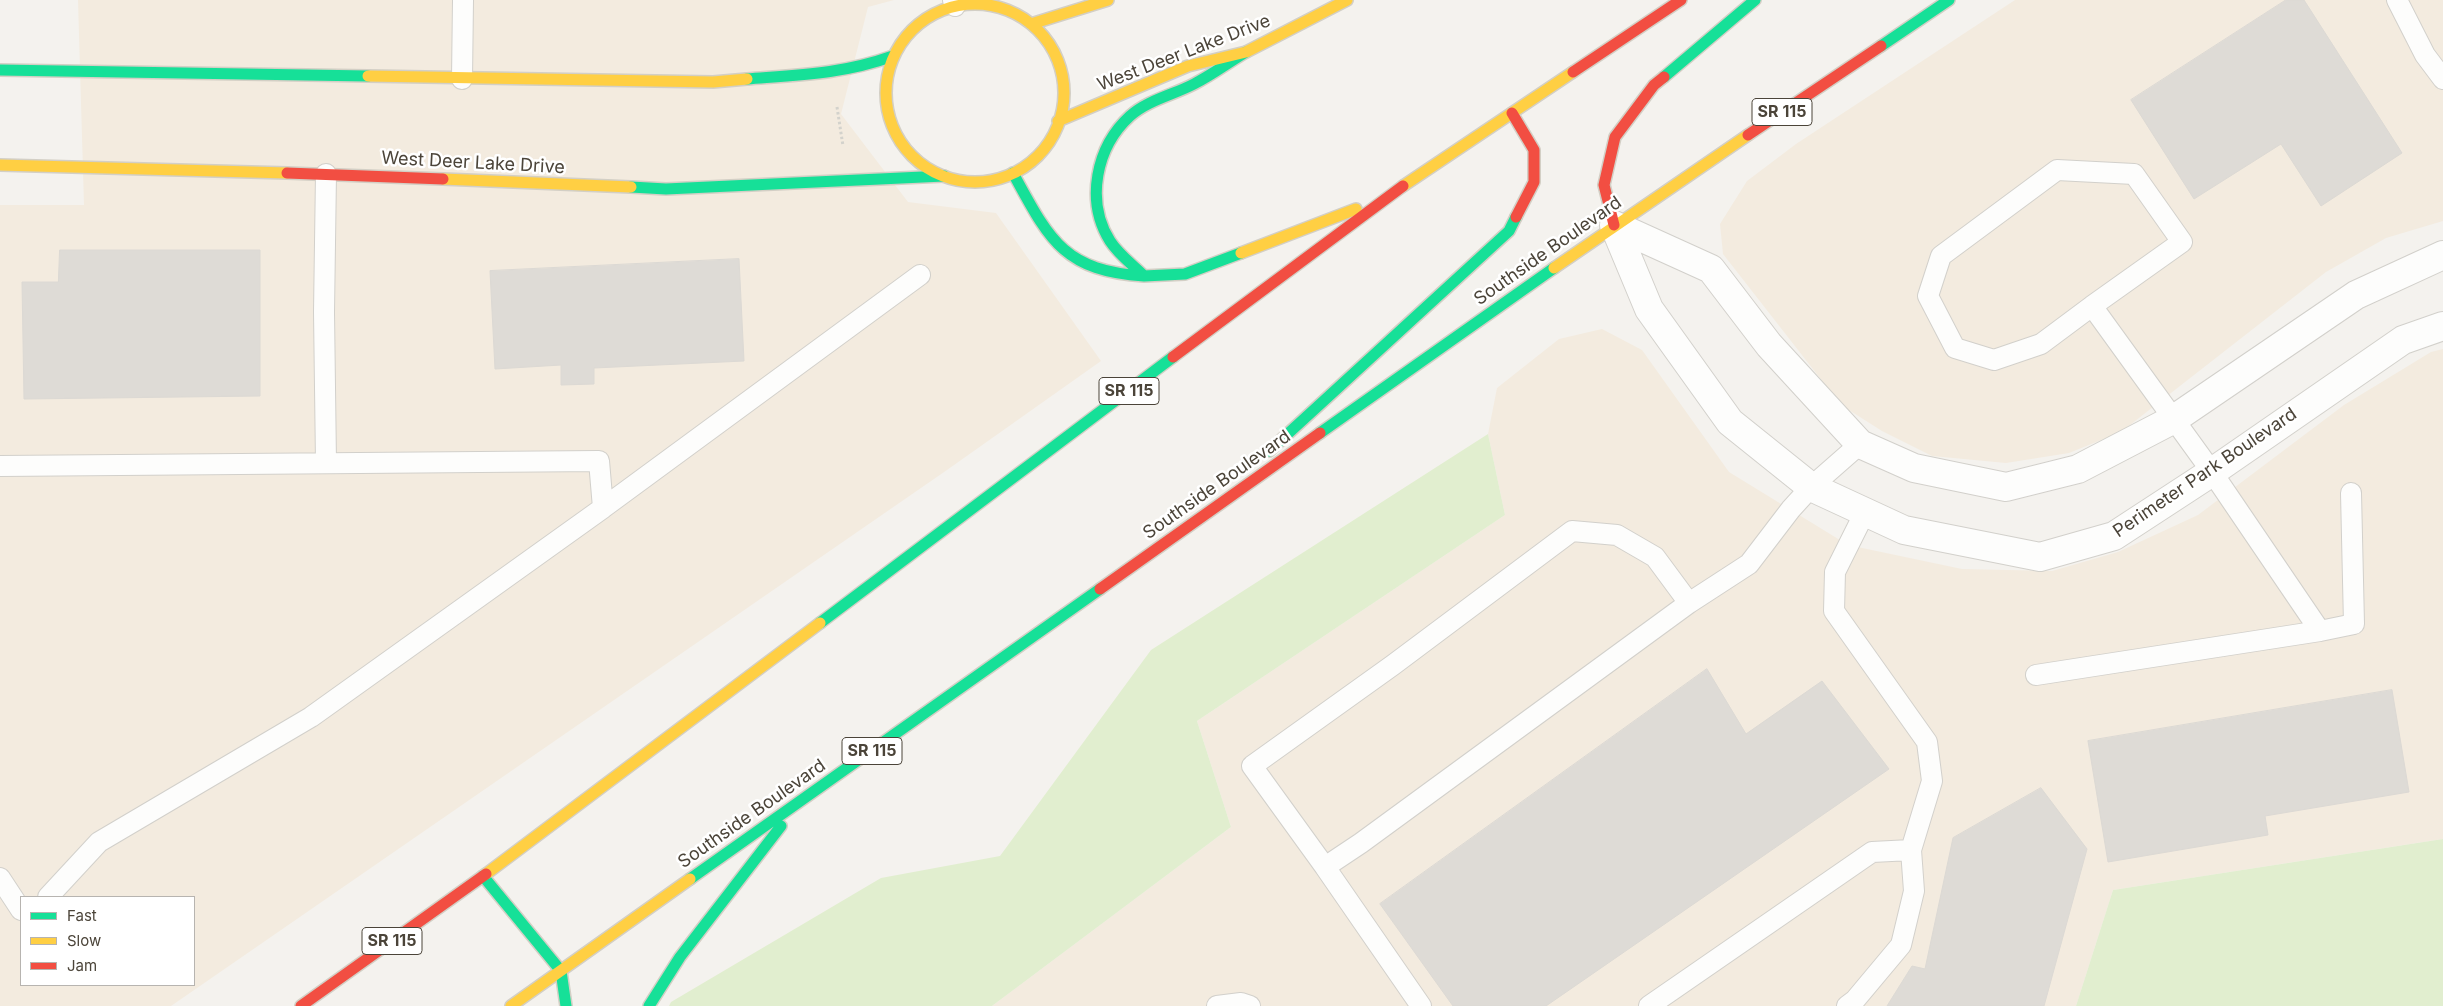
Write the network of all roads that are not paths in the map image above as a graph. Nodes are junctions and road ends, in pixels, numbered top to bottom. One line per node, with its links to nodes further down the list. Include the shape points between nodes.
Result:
1 (463, 0): 14 (lane)
2 (1108, 0): 9 (main road)
3 (1347, 0): 10 (main road, West Deer Lake Drive)
4 (1681, 0): 15 (main road, SR 115)
5 (1755, 0): 22 (main road, via 1654,85 1615,137 1604,185)
6 (1949, 0): 22 (main road, Southside Boulevard / SR 115)
7 (2397, 0): 13 (lane, via 2425,55)
8 (954, 3): 9 (main road, West Deer Lake Drive, via 1008,10); 11 (main road, West Deer Lake Drive, via 918,24)
9 (1031, 24): 16 (main road, West Deer Lake Drive, via 1049,44 1060,68 1063,94)
10 (1246, 52): 16 (main road, West Deer Lake Drive, via 1188,66); 25 (main road, via 1194,84 1131,115 1102,153 1095,189 1099,217 1120,256)
11 (893, 56): 14 (main road, via 838,72 714,82); 20 (main road, West Deer Lake Drive, via 886,92 893,128 915,158)
12 (0, 70): 14 (main road)
13 (2443, 79)
14 (462, 80)
15 (1512, 113): 21 (main road, SR 115); 37 (main road, via 1534,150 1534,182 1509,231)
16 (1058, 121): 18 (main road, West Deer Lake Drive, via 1041,152)
17 (0, 165): 19 (main road, West Deer Lake Drive)
18 (1013, 173): 20 (main road, West Deer Lake Drive, via 980,182); 25 (main road, via 1048,236 1066,253 1110,272)
19 (326, 174): 20 (main road, West Deer Lake Drive, via 666,189); 30 (lane)
20 (944, 176)
21 (1385, 198): 25 (main road, via 1185,274); 44 (main road, SR 115)
22 (1614, 224): 29 (street, via 1710,269 1769,345); 33 (street, Perimeter Park Boulevard, via 1649,309 1730,422); 37 (main road, Southside Boulevard / SR 115)
23 (2443, 255): 28 (street, via 2356,295)
24 (920, 275): 35 (lane)
25 (1144, 276)
26 (2092, 306): 26 (lane, via 2041,344 1994,360 1955,348 1928,296 1941,256 2057,170 2134,174 2182,242); 28 (lane)
27 (2443, 326): 32 (street, Perimeter Park Boulevard, via 2403,340)
28 (2174, 419): 29 (street, via 2078,469 2006,487 1914,468); 32 (lane)
29 (1860, 444): 33 (lane)
30 (326, 463): 31 (lane); 35 (lane, via 599,461)
31 (0, 466)
32 (2212, 472): 36 (street, Perimeter Park Boulevard, via 2114,536 2040,557 1904,530); 39 (lane)
33 (1811, 487): 36 (street, Perimeter Park Boulevard); 38 (lane, via 1790,509 1750,564)
34 (2351, 493): 39 (lane, via 2354,624)
35 (603, 508): 46 (lane, via 311,717 99,842)
36 (1865, 512): 42 (lane, via 1835,572 1834,611 1927,742 1932,781)
37 (1184, 530): 41 (main road, Southside Boulevard / SR 115)
38 (1690, 603): 43 (lane); 43 (lane, via 1655,557 1617,535 1572,531 1252,766)
39 (2320, 631): 40 (lane)
40 (2036, 675)
41 (798, 803): 48 (main road, Southside Boulevard / SR 115); 52 (main road, via 680,957)
42 (1911, 850): 56 (lane, via 1872,852); 57 (lane, via 1914,891 1901,945 1855,1000)
43 (1325, 867): 55 (lane)
44 (483, 876): 48 (main road); 49 (main road, SR 115)
45 (0, 878): 47 (lane)
46 (49, 896)
47 (20, 908)
48 (560, 971): 50 (main road, Southside Boulevard / SR 115); 51 (main road)
49 (301, 1006)
50 (511, 1006)
51 (566, 1006)
52 (649, 1006)
53 (1217, 1006): 54 (lane, via 1240,1003)
54 (1250, 1006)
55 (1421, 1006)
56 (1649, 1006)
57 (1846, 1006)

